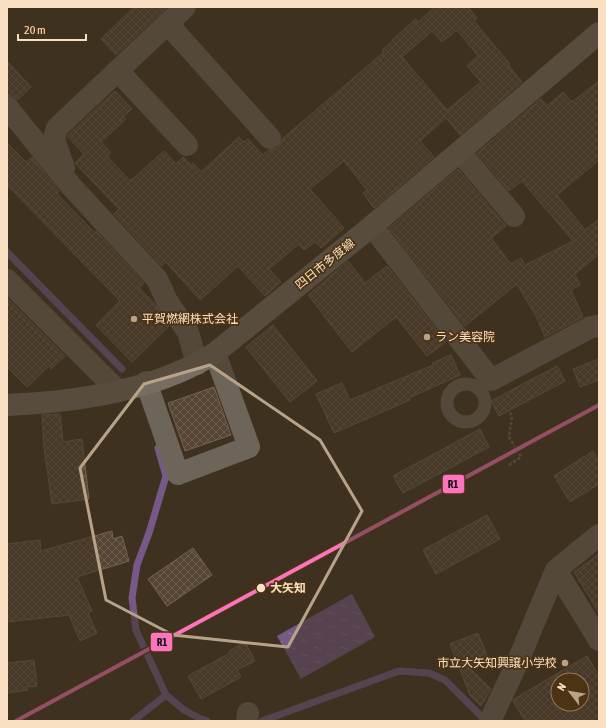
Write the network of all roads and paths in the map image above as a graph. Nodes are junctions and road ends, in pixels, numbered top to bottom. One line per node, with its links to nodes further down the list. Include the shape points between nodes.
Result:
1 (177, 14): 3 (street); 5 (street, via 175,32)
2 (599, 33): 7 (main road, 四日市多度線)
3 (118, 71): 6 (street); 8 (street, via 55,131 54,139)
4 (7, 108): 8 (street)
5 (270, 138)
6 (187, 145)
7 (460, 152): 9 (street); 10 (main road, 四日市多度線)
8 (71, 186): 13 (street, via 158,279 167,301)
9 (514, 216)
10 (372, 226): 13 (main road, 四日市多度線); 15 (street)
11 (7, 280): 17 (street)
12 (599, 326): 15 (street, via 591,327)
13 (206, 359): 14 (main road, 四日市多度線); 14 (street, via 249,447 178,474)
14 (146, 382): 17 (main road, 四日市多度線)
15 (485, 382): 16 (lane); 16 (lane, via 476,387); 16 (lane, via 484,407 476,418 469,421 455,419 447,407 450,392)
16 (462, 384)
17 (118, 391): 18 (main road, 四日市多度線, via 47,403)
18 (7, 405)
19 (509, 411): 20 (path, via 512,416 509,437 521,457)
20 (509, 465)
21 (599, 535): 22 (street)
22 (556, 570): 23 (street); 24 (street)
23 (599, 640)
24 (492, 718)

